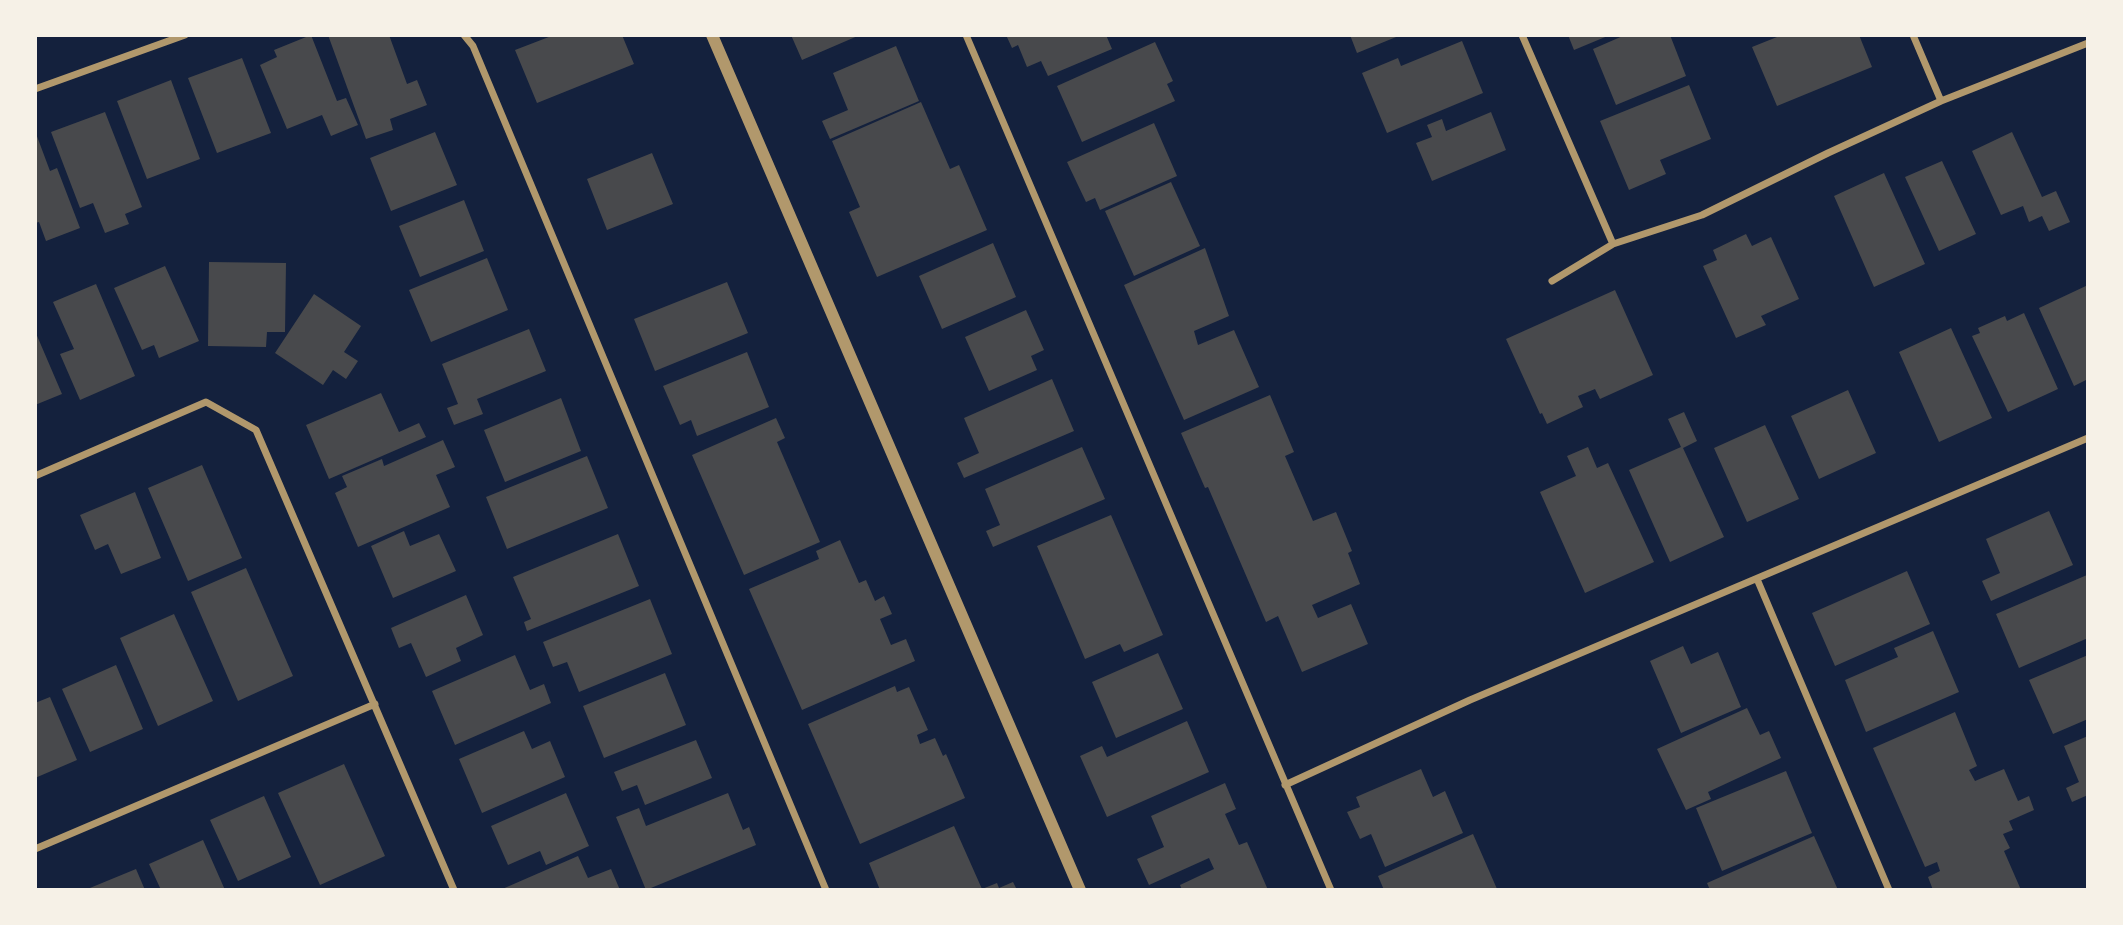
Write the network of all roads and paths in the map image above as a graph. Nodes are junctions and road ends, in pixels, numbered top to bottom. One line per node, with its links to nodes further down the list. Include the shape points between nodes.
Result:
1 (185, 35): 8 (street)
2 (464, 35): 19 (street, via 473,46)
3 (712, 35): 22 (street)
4 (967, 35): 17 (street)
5 (1522, 35): 10 (street)
6 (1913, 35): 9 (street)
7 (2088, 43): 9 (street)
8 (35, 89)
9 (1941, 101): 10 (street, via 1702,215)
10 (1613, 244): 11 (street)
11 (1552, 281)
12 (2086, 439): 13 (street); 15 (street)
13 (2088, 449)
14 (35, 476): 16 (street, via 206,402 256,430)
15 (1757, 579): 17 (street, via 1470,700); 24 (street)
16 (375, 704): 18 (street); 20 (street)
17 (1285, 785): 23 (street)
18 (35, 849)
19 (825, 888): 21 (street)
20 (454, 890)
21 (813, 890)
22 (1080, 890)
23 (1331, 890)
24 (1889, 890)

